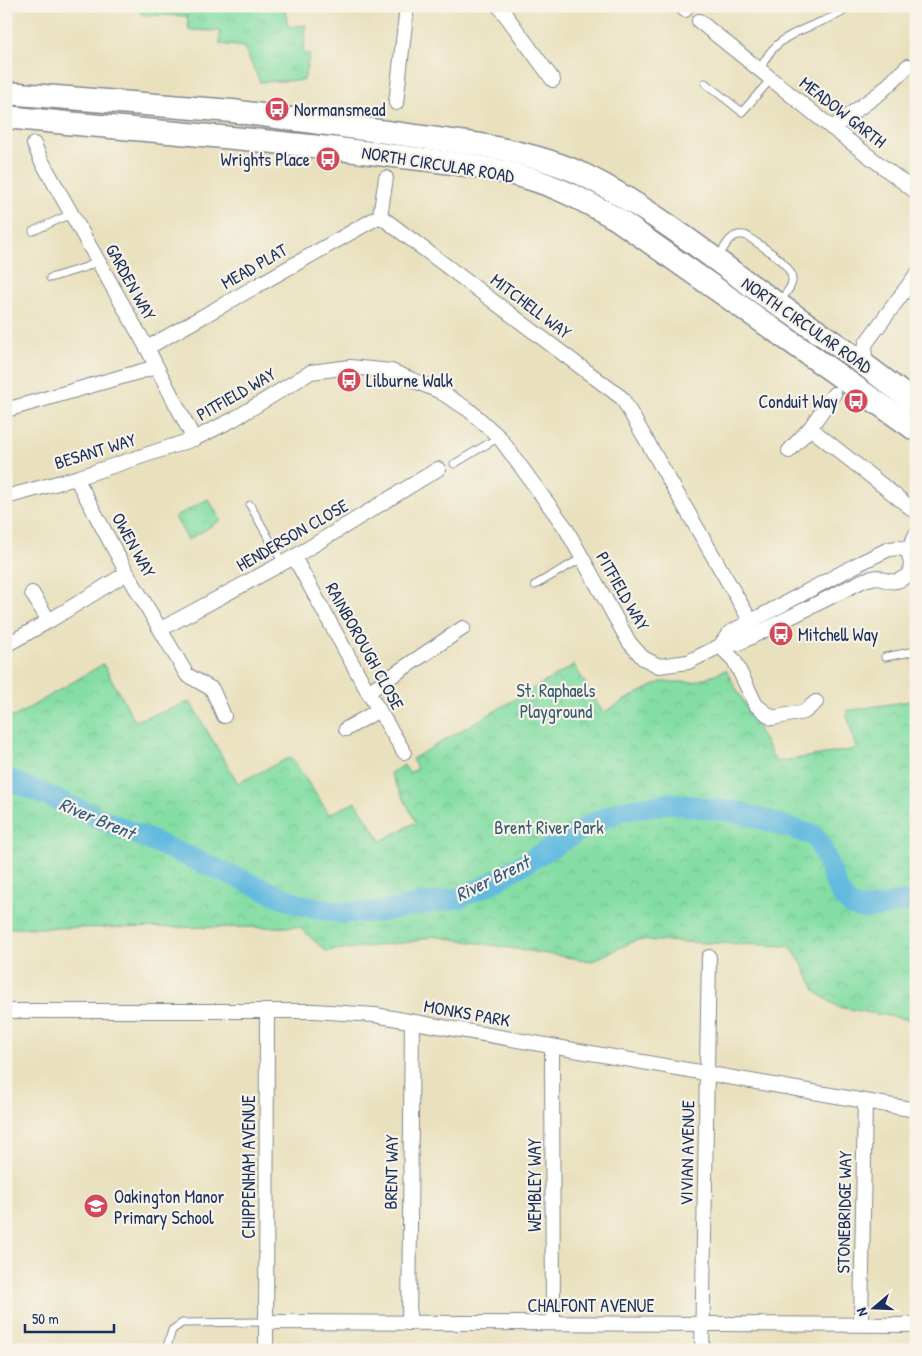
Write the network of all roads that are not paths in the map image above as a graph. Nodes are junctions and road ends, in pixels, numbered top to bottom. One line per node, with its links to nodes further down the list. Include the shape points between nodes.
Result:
1 (407, 6): 12 (street)
2 (500, 6): 9 (street)
3 (850, 6): 7 (lane, via 837,15 794,32 770,52)
4 (683, 8): 5 (lane, MEADOW GARTH)
5 (699, 21): 7 (street, MEADOW GARTH)
6 (908, 66): 14 (street, via 881,92)
7 (761, 69): 8 (street, MEADOW GARTH)
8 (771, 79): 10 (lane, via 742,112); 14 (street, MEADOW GARTH)
9 (553, 80)
10 (705, 82)
11 (6, 93): 22 (highway, NORTH CIRCULAR ROAD, via 232,111 518,152 585,176 622,195)
12 (396, 103)
13 (6, 117): 33 (highway, NORTH CIRCULAR ROAD, via 313,145 467,165 525,177 588,202 617,218)
14 (832, 128): 17 (street, MEADOW GARTH)
15 (34, 144): 18 (street, GARDEN WAY)
16 (386, 178): 19 (street)
17 (916, 192)
18 (71, 214): 20 (lane); 21 (street, GARDEN WAY)
19 (380, 216): 26 (street, MEAD PLAT); 51 (street, MITCHELL WAY, via 622,398)
20 (33, 231)
21 (98, 260): 24 (lane); 26 (street, GARDEN WAY)
22 (716, 260): 25 (highway, NORTH CIRCULAR ROAD); 25 (lane, via 729,240 741,234 786,264 793,277)
23 (916, 275): 28 (street, via 866,344 865,361)
24 (50, 278)
25 (777, 304): 28 (highway, NORTH CIRCULAR ROAD)
26 (147, 348): 27 (street, GARDEN WAY)
27 (156, 367): 31 (street); 35 (street, GARDEN WAY)
28 (870, 369): 30 (highway, NORTH CIRCULAR ROAD)
29 (834, 394): 32 (street)
30 (916, 404)
31 (6, 410)
32 (810, 428): 36 (street); 42 (street)
33 (916, 430)
34 (500, 437): 35 (street, PITFIELD WAY, via 469,410 439,391 391,371 350,367 311,372 234,419); 37 (lane); 45 (street, PITFIELD WAY, via 565,527)
35 (194, 439): 39 (street, BESANT WAY)
36 (789, 451)
37 (454, 464)
38 (438, 469): 46 (street, HENDERSON CLOSE)
39 (76, 478): 40 (street, BESANT WAY); 48 (street, OWEN WAY)
40 (6, 497)
41 (250, 505): 46 (lane)
42 (916, 512)
43 (916, 534): 44 (street)
44 (908, 551): 47 (lane); 51 (street, PITFIELD WAY, via 889,549); 56 (street, via 910,574 903,580 896,583 877,577 864,580 739,643)
45 (582, 558): 49 (lane); 56 (street, PITFIELD WAY, via 629,642 643,658 659,666 688,662)
46 (288, 560): 54 (street, HENDERSON CLOSE); 59 (street, RAINBOROUGH CLOSE)
47 (916, 565)
48 (128, 573): 52 (street); 54 (street, OWEN WAY)
49 (535, 585)
50 (32, 593): 52 (street)
51 (750, 620): 56 (street, PITFIELD WAY, via 729,633)
52 (49, 621): 55 (street)
53 (463, 628): 59 (street)
54 (162, 629): 62 (street, OWEN WAY, via 187,675 212,689)
55 (6, 645)
56 (720, 646): 60 (street, via 734,660 756,705 772,718 804,712)
57 (916, 651): 58 (lane)
58 (884, 656)
59 (368, 692): 61 (street, RAINBOROUGH CLOSE)
60 (816, 702)
61 (379, 710): 63 (street); 64 (street, RAINBOROUGH CLOSE)
62 (224, 716)
63 (346, 729)
64 (404, 752)
65 (709, 957): 70 (street, VIVIAN AVENUE)
66 (6, 1012): 67 (street, MONKS PARK)
67 (267, 1012): 68 (street, MONKS PARK, via 343,1012); 73 (street, CHIPPENHAM AVENUE)
68 (412, 1022): 69 (street, MONKS PARK); 74 (street, BRENT WAY)
69 (552, 1047): 70 (street, MONKS PARK); 75 (street, WEMBLEY WAY)
70 (706, 1074): 71 (street, MONKS PARK); 76 (street, VIVIAN AVENUE)
71 (865, 1101): 72 (street, MONKS PARK); 77 (street, STONEBRIDGE WAY)
72 (916, 1110)
73 (267, 1322): 74 (street, CHALFONT AVENUE); 79 (lane, via 182,1323 172,1330); 80 (street, CHIPPENHAM AVENUE)
74 (409, 1323): 75 (street, CHALFONT AVENUE)
75 (553, 1323): 76 (street, CHALFONT AVENUE)
76 (702, 1324): 77 (street, CHALFONT AVENUE); 81 (street, VIVIAN AVENUE)
77 (861, 1324): 78 (street, CHALFONT AVENUE)
78 (916, 1325)
79 (166, 1350)
80 (266, 1350)
81 (702, 1350)

